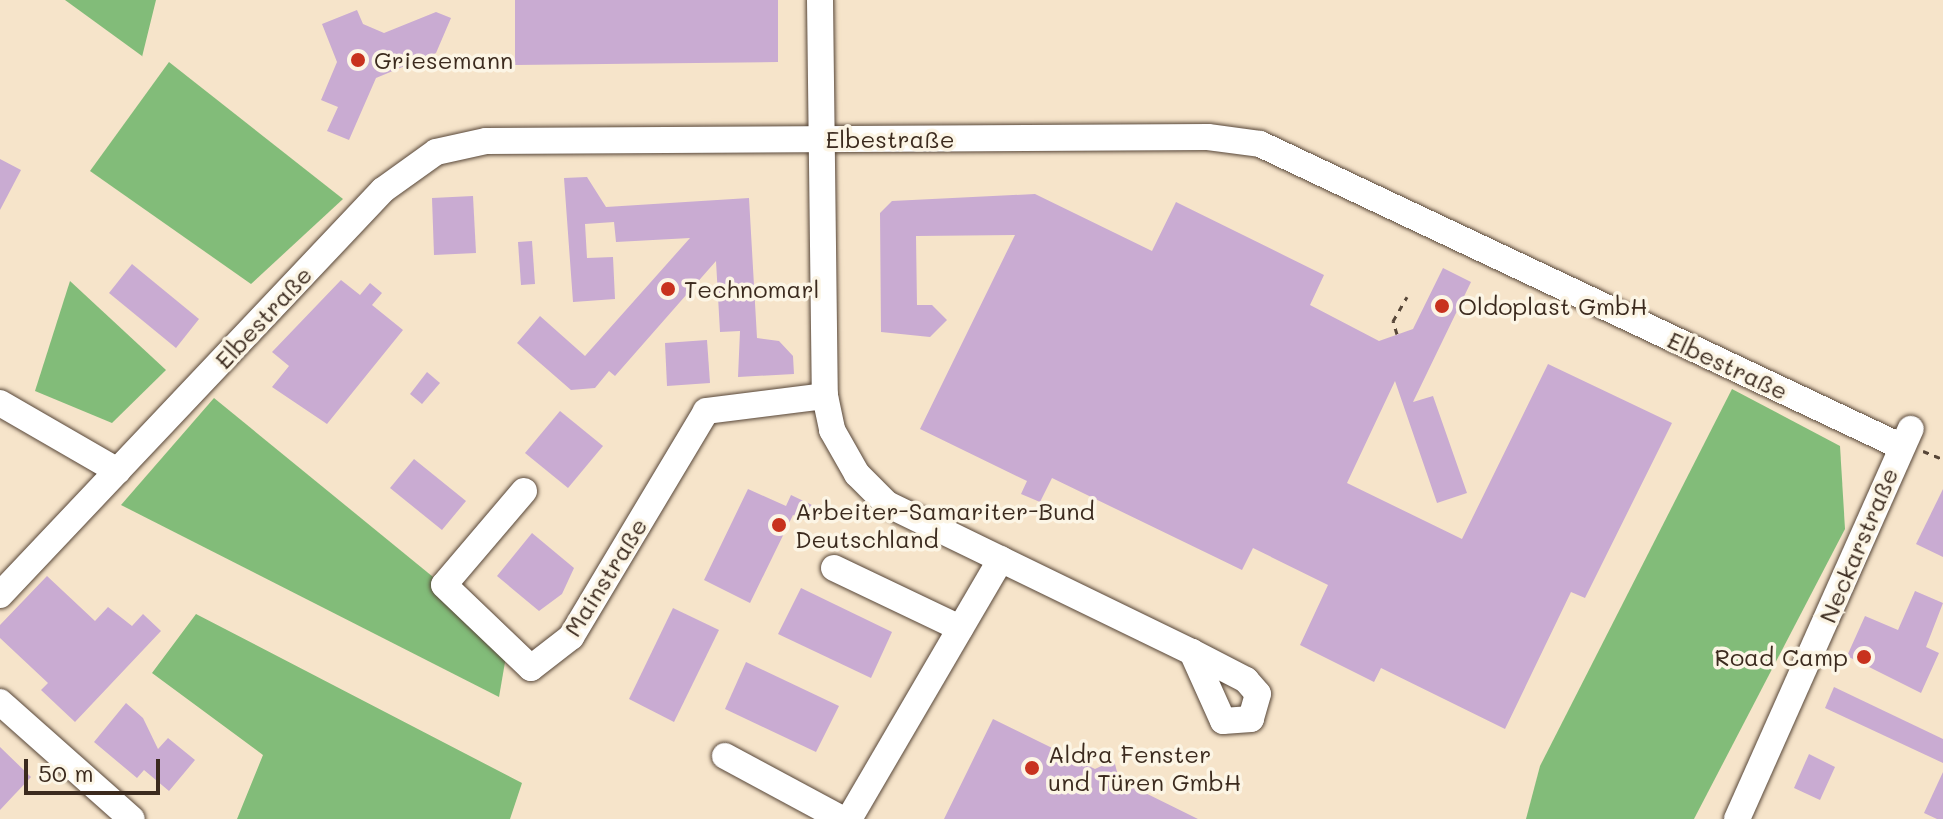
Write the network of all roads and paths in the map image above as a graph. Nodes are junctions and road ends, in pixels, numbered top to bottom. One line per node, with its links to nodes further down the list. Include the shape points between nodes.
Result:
1 (820, 0): 2 (street)
2 (824, 139): 5 (street); 7 (street, Elbestraße, via 1208,137 1260,144); 8 (street, Elbestraße, via 486,141 436,152 383,190)
3 (1407, 297): 4 (path, via 1393,321)
4 (1397, 334)
5 (825, 396): 9 (street, Mainstraße, via 706,411 571,637 531,668 444,585); 10 (street, via 832,430 857,474 887,504)
6 (0, 403): 8 (street)
7 (1905, 438): 20 (street, Neckarstraße)
8 (118, 471): 12 (street, Elbestraße)
9 (524, 491)
10 (1001, 559): 13 (street); 14 (street)
11 (834, 568): 13 (street)
12 (0, 595)
13 (960, 628): 19 (street)
14 (1192, 652)
15 (0, 702): 17 (street)
16 (725, 756): 18 (street)
17 (132, 819)
18 (842, 819)
19 (849, 819)
20 (1737, 819)

